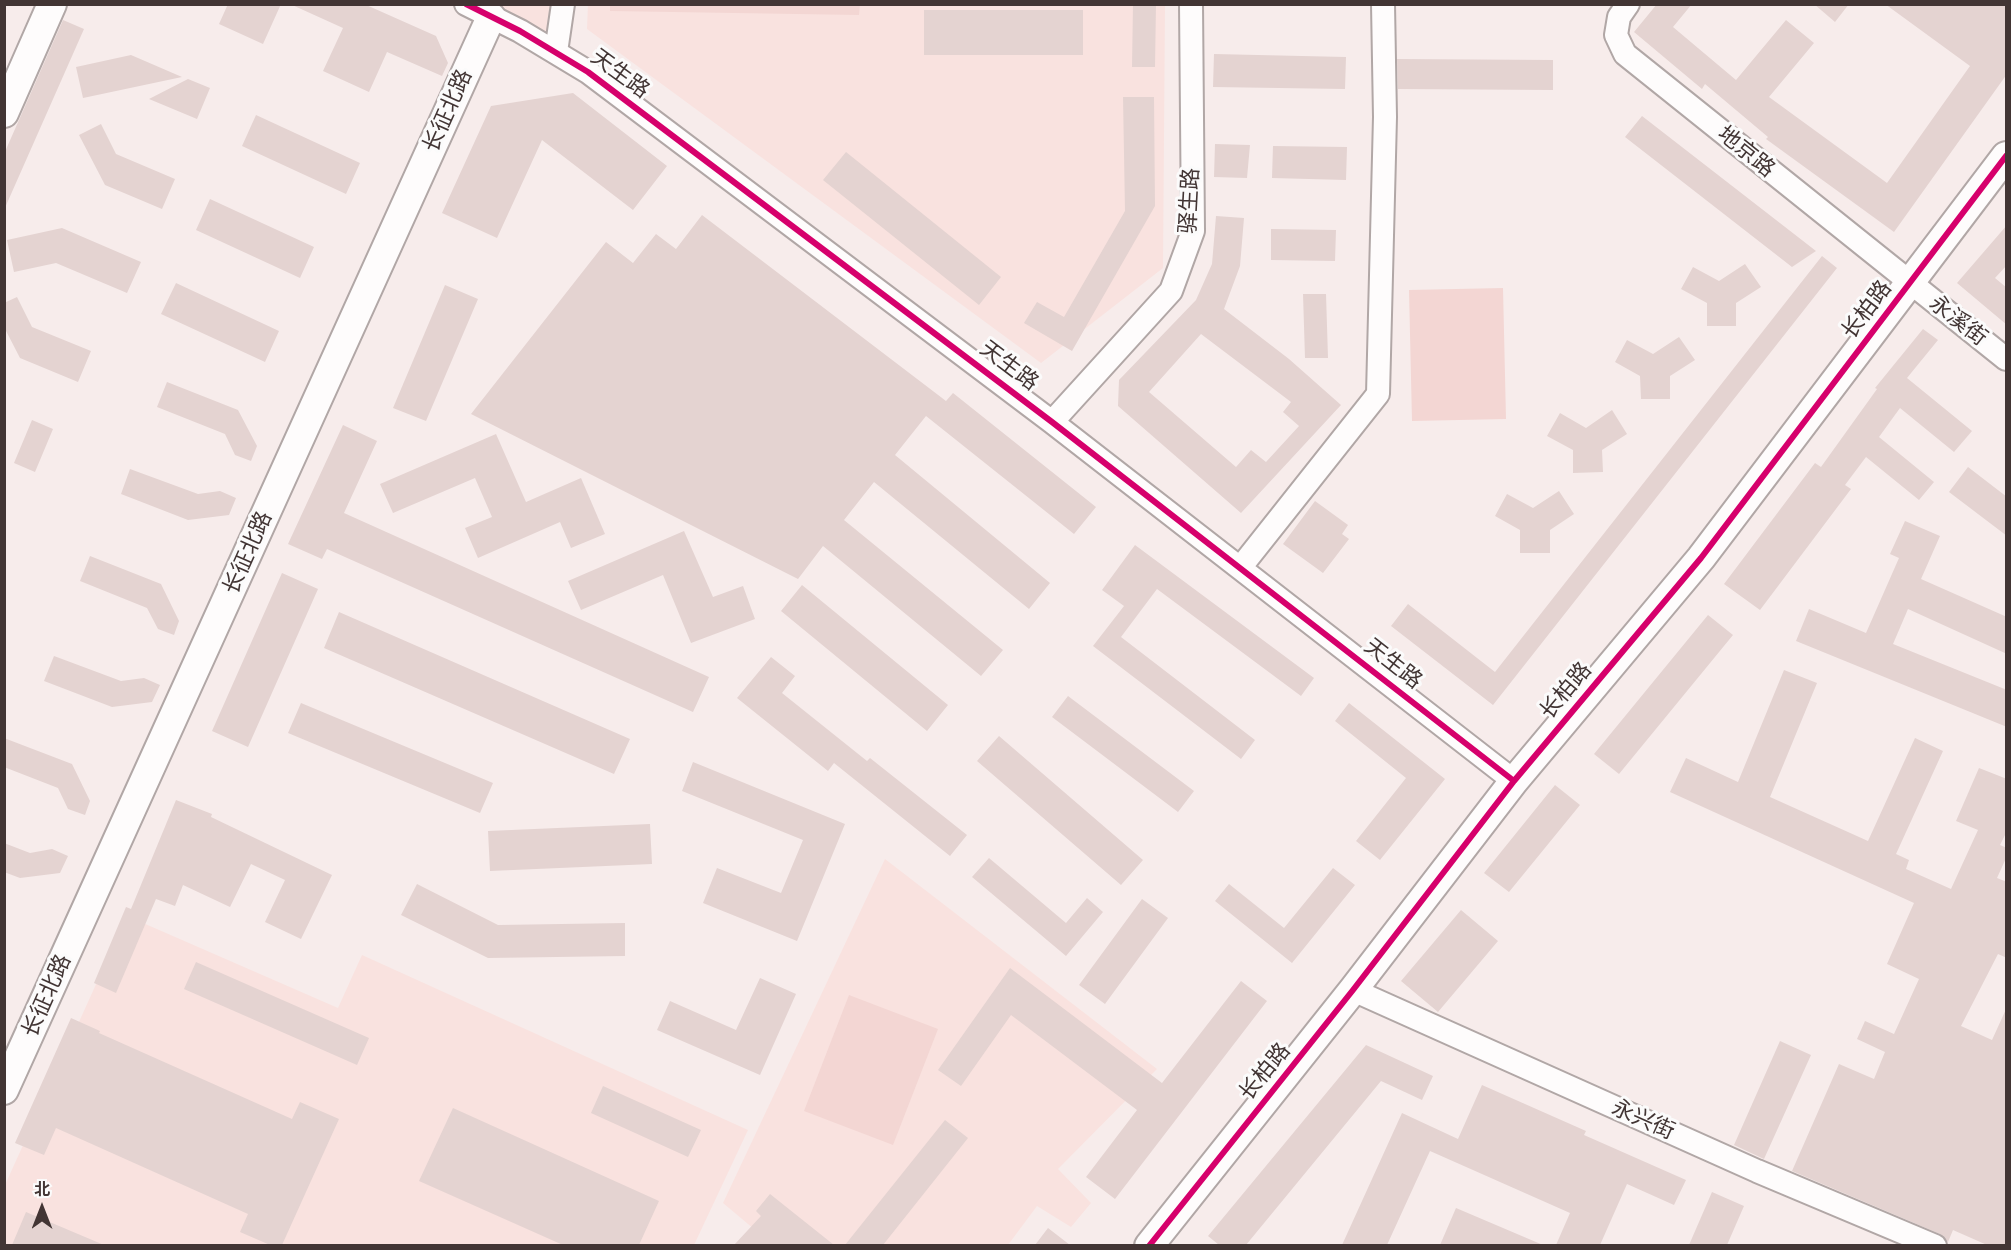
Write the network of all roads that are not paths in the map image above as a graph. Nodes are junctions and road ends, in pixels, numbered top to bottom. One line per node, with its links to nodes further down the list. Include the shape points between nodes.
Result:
1 (52, 4): 8 (street)
2 (563, 4): 7 (street)
3 (1191, 4): 12 (street, 驿生路, via 1193,231 1171,291)
4 (1383, 4): 13 (street, via 1385,117 1378,394)
5 (1628, 4): 10 (street, 地京路, via 1619,17 1617,36 1625,54)
6 (478, 11): 7 (street, 天生路); 16 (street, 长征北路)
7 (556, 52): 12 (street, 天生路, via 588,72)
8 (5, 113)
9 (2007, 156): 10 (street, 长柏路)
10 (1910, 283): 11 (street, 永溪街); 14 (street, 长柏路, via 1701,558)
11 (2007, 359)
12 (1052, 422): 13 (street, 天生路)
13 (1240, 568): 14 (street, 天生路)
14 (1514, 781): 15 (street, 长柏路)
15 (1353, 990): 17 (street, 长柏路); 18 (street, 永兴街, via 1757,1171)
16 (4, 1090)
17 (1149, 1245)
18 (1935, 1245)

